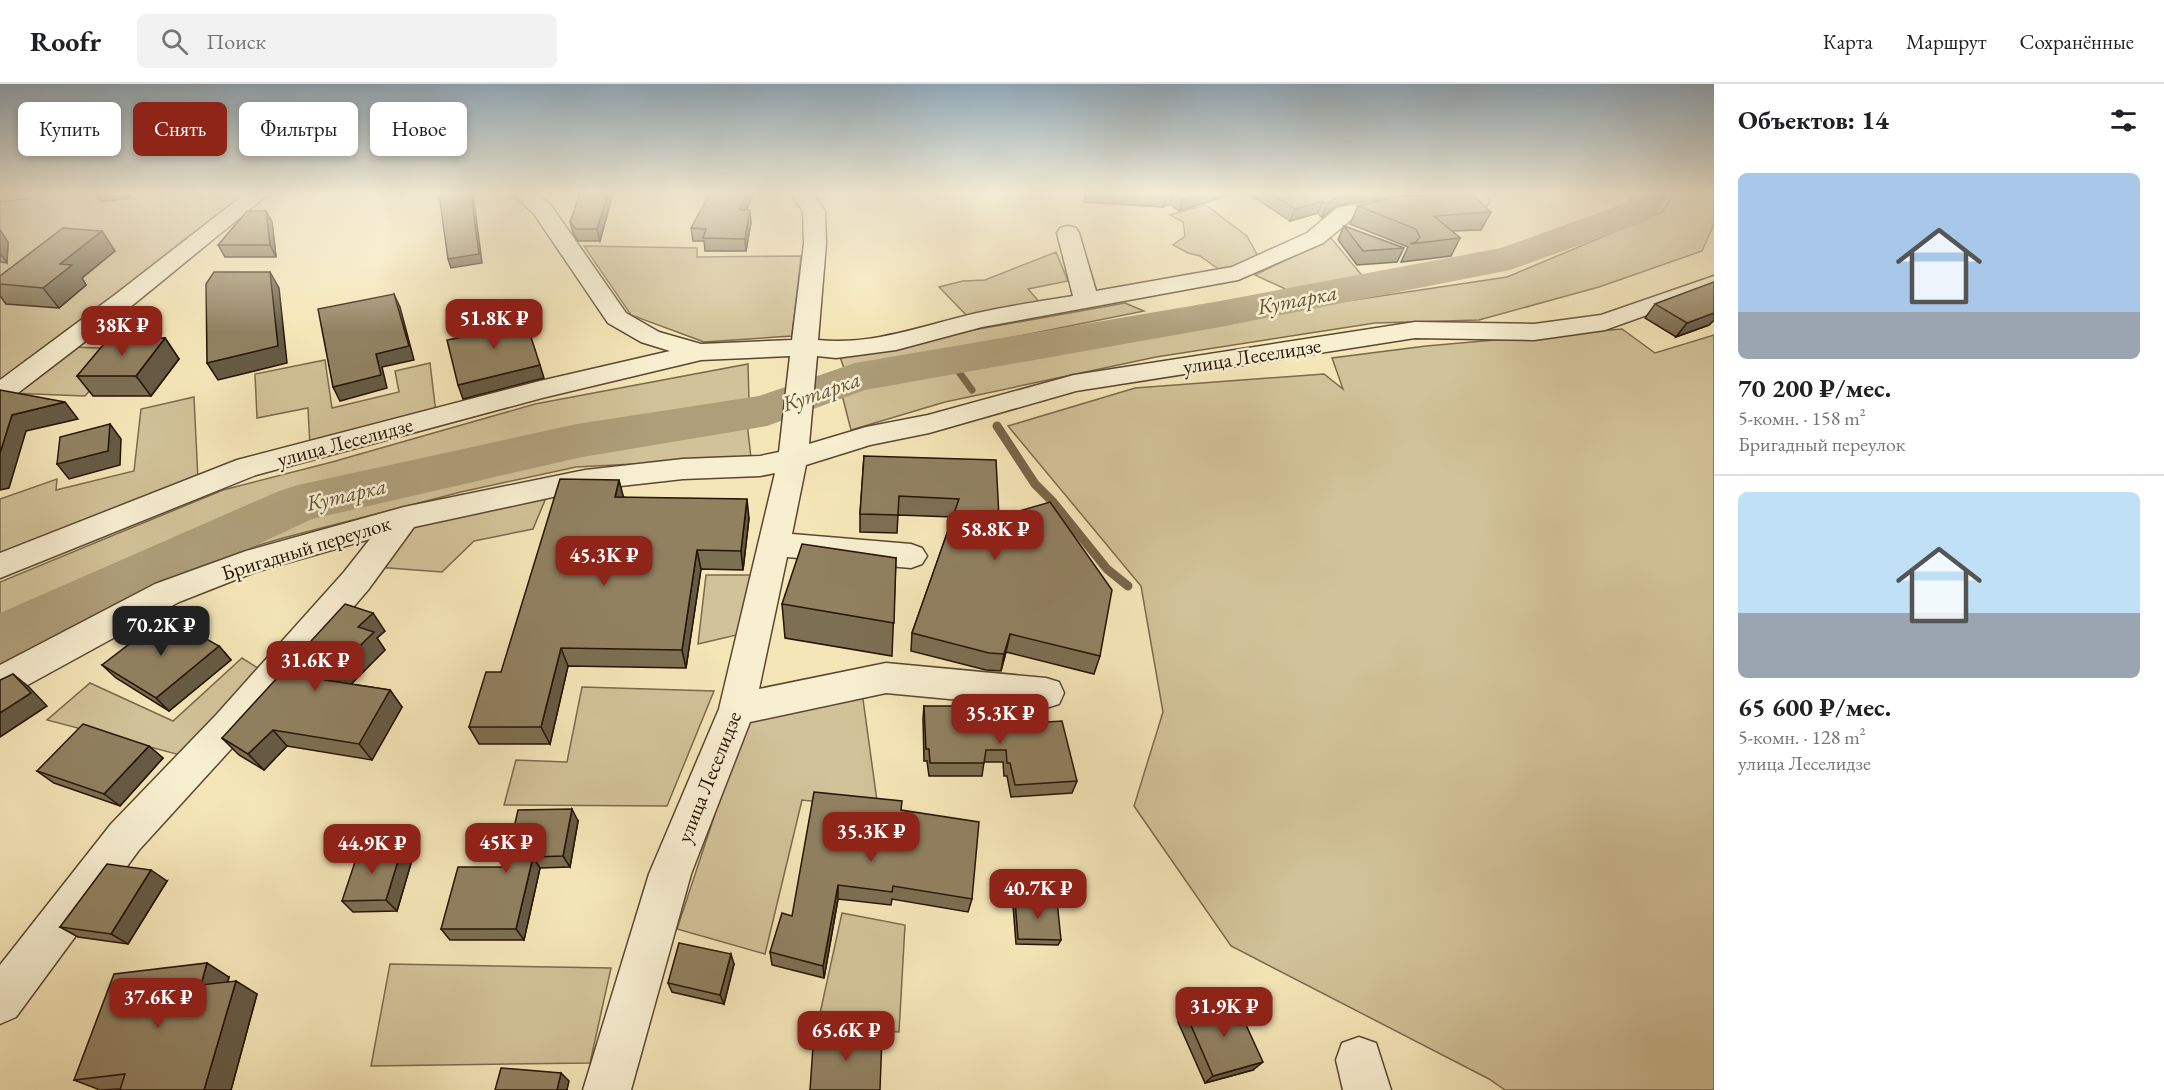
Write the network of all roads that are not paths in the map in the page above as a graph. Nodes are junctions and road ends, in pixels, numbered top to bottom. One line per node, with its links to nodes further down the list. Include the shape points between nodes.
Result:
1 (200, 240): 10 (street)
2 (563, 240): 8 (street, улица Леселидзе, via 617,318 650,337)
3 (815, 240): 9 (street)
4 (1070, 240): 7 (street)
5 (1311, 240): 7 (street, улица Леселидзе, via 1238,273)
6 (1714, 283): 11 (street, улица Леселидзе, via 1605,322 1534,332 1415,330 1074,383 929,424)
7 (1087, 301): 9 (street, улица Леселидзе, via 981,320 896,342)
8 (701, 352): 9 (street, улица Леселидзе); 15 (street, улица Леселидзе, via 247,467)
9 (804, 356): 11 (street)
10 (0, 393)
11 (794, 451): 12 (street, улица Леселидзе, via 760,466 683,469 585,480); 13 (street, улица Леселидзе)
12 (404, 519): 16 (street, Бригадный переулок, via 246,563 167,593); 19 (street, Бригадный переулок, via 356,581 259,692 125,837)
13 (774, 544): 14 (street); 18 (street, улица Леселидзе)
14 (911, 556)
15 (0, 566)
16 (0, 682)
17 (1046, 693): 18 (street, via 886,678)
18 (737, 709): 20 (street, улица Леселидзе, via 670,874)
19 (0, 1001)
20 (607, 1090)

